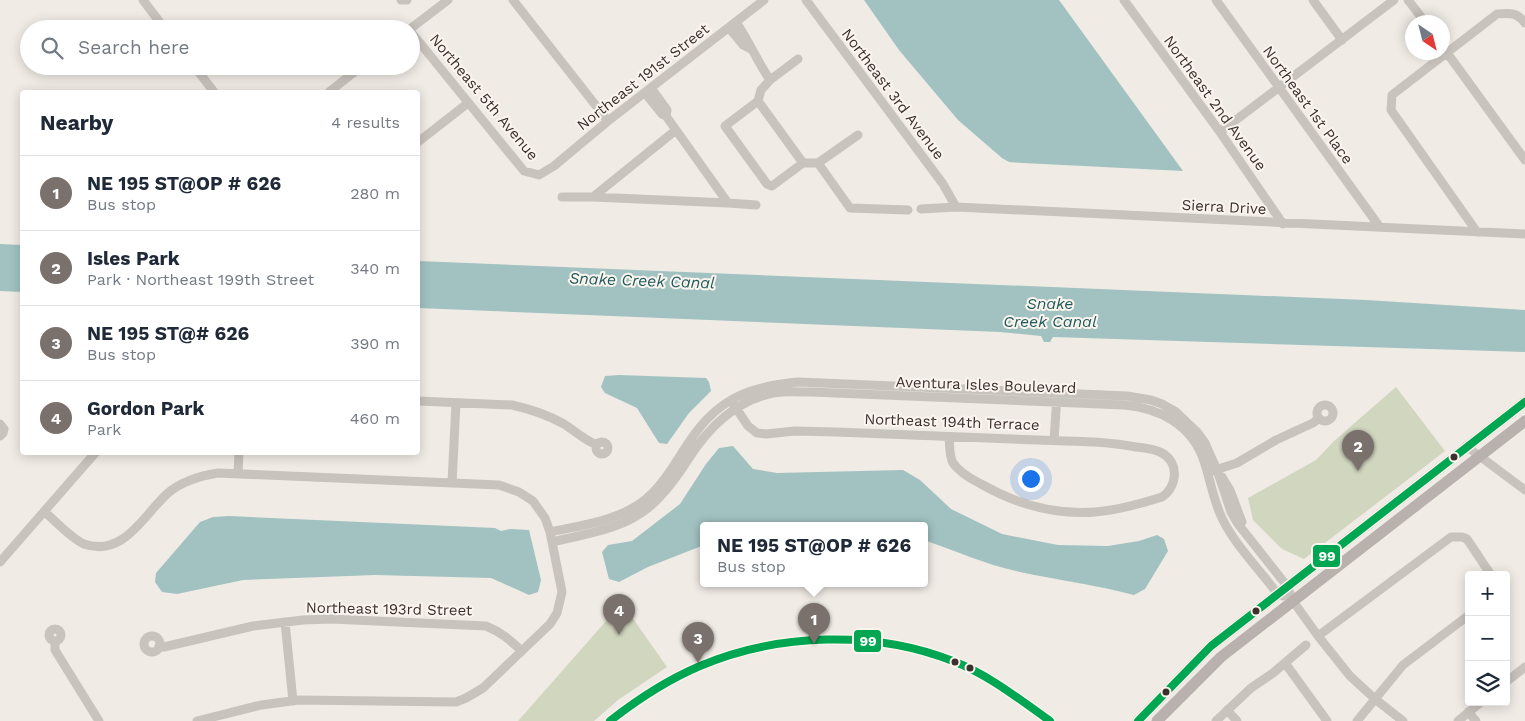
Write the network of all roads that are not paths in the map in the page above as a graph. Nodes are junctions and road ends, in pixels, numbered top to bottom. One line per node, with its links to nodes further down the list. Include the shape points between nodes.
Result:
1 (143, 0): 14 (street)
2 (401, 0): 3 (street)
3 (406, 0)
4 (448, 0): 15 (street)
5 (513, 0): 33 (street)
6 (806, 0): 46 (street, Northeast 3rd Avenue, via 943,184)
7 (1124, 0): 35 (street, Northeast 2nd Avenue)
8 (1216, 0): 27 (street, Northeast 1st Place)
9 (1313, 0): 18 (street)
10 (1394, 0): 18 (street)
11 (1408, 0): 13 (street)
12 (761, 1): 17 (street, Northeast 191st Street)
13 (1420, 15)
14 (158, 20)
15 (420, 23)
16 (1525, 23): 20 (street, via 1512,13 1497,14)
17 (732, 25): 26 (street); 30 (street, Northeast 191st Street)
18 (1342, 40): 27 (street)
19 (420, 42): 32 (street, Northeast 5th Avenue)
20 (1450, 45)
21 (1450, 57): 38 (street)
22 (798, 59): 26 (street)
23 (1432, 60): 51 (street, via 1392,95 1392,110)
24 (201, 75): 28 (street)
25 (351, 75): 29 (street)
26 (770, 80): 31 (street, via 761,90)
27 (1279, 89): 35 (street); 50 (street, Northeast 1st Place)
28 (212, 90)
29 (332, 90)
30 (648, 91): 33 (street, Northeast 191st Street); 34 (street)
31 (758, 101): 39 (street); 39 (street, via 724,126 767,184 772,186)
32 (468, 103): 37 (street); 41 (street, Northeast 5th Avenue, via 524,171)
33 (608, 121): 41 (street, Northeast 191st Street)
34 (676, 130): 43 (street); 44 (street)
35 (1220, 132): 49 (street, Northeast 2nd Avenue)
36 (858, 135): 40 (street)
37 (420, 140)
38 (1525, 160)
39 (804, 163): 40 (street)
40 (818, 163): 48 (street, via 850,208)
41 (539, 175)
42 (562, 196): 43 (street)
43 (592, 197): 44 (street)
44 (728, 202): 45 (street)
45 (756, 206)
46 (956, 207): 47 (street, Sierra Drive); 49 (street, Sierra Drive)
47 (921, 209)
48 (908, 210)
49 (1283, 224): 50 (street, Sierra Drive)
50 (1379, 226): 51 (street, Sierra Drive)
51 (1477, 232): 52 (street, Sierra Drive)
52 (1525, 234)
53 (1057, 397): 57 (street, Aventura Isles Boulevard, via 798,382 770,384 746,392); 63 (street); 69 (street, Aventura Isles Boulevard, via 1139,397 1162,404 1197,432); 71 (street, Aventura Isles Boulevard, via 1140,406 1158,412 1176,423 1192,440)
54 (420, 401): 56 (street)
55 (1525, 402): 65 (main road)
56 (456, 403): 64 (street, via 512,405 526,409 564,424 586,441); 72 (street)
57 (734, 404): 62 (street, Northeast 194th Terrace, via 748,426 757,433 806,431); 75 (street, Aventura Isles Boulevard, via 705,422 657,488 645,499 619,515)
58 (1319, 418): 69 (street)
59 (1525, 421): 68 (main road)
60 (0, 424): 61 (street, via 4,431)
61 (0, 436)
62 (949, 437): 63 (street, Northeast 194th Terrace); 63 (street, Northeast 194th Terrace, via 952,462 959,469 994,492 1042,509 1115,510 1162,497 1173,484 1175,474 1169,458 1153,450)
63 (1054, 440)
64 (597, 445)
65 (1466, 446): 68 (street); 78 (main road)
66 (93, 455): 74 (street)
67 (239, 455): 70 (street)
68 (1478, 456): 73 (street); 80 (main road)
69 (1218, 470): 71 (street); 78 (street, Aventura Isles Boulevard, via 1230,512)
70 (238, 473): 72 (street); 74 (street, via 204,475 180,484 155,505 132,532 110,544 84,544)
71 (1207, 473): 79 (street, Aventura Isles Boulevard, via 1225,523)
72 (452, 483): 75 (street, via 499,485 528,496 545,518)
73 (1525, 490)
74 (45, 512): 76 (street)
75 (551, 537): 87 (street, via 561,600 550,624)
76 (0, 562)
77 (1488, 571): 83 (street, via 1467,539 1451,537)
78 (1287, 586): 79 (main road); 80 (street, Aventura Isles Boulevard)
79 (1277, 593): 80 (street, Aventura Isles Boulevard); 100 (main road, via 1211,646)
80 (1292, 600): 83 (street); 101 (main road, via 1221,657)
81 (1468, 616): 92 (street, via 1403,665)
82 (285, 622): 86 (street, Northeast 193rd Street); 87 (street, Northeast 193rd Street, via 331,619 486,626 498,630); 91 (street)
83 (1318, 636): 92 (street, via 1350,676)
84 (55, 642): 96 (street, via 55,650)
85 (1306, 645): 88 (street)
86 (159, 646)
87 (522, 651): 91 (street, via 483,688 456,702)
88 (1285, 663): 94 (street); 104 (street)
89 (1525, 667): 90 (street)
90 (1510, 679)
91 (293, 700): 97 (street)
92 (1377, 700): 105 (street); 106 (street); 107 (street)
93 (1476, 706): 95 (street)
94 (1227, 710): 102 (street); 103 (street)
95 (1468, 712): 108 (street); 109 (street)
96 (99, 721)
97 (198, 721)
98 (610, 721): 99 (street, via 670,680 704,664 748,650 805,640 866,640 940,656 977,672)
99 (1050, 721)
100 (1138, 721)
101 (1158, 721)
102 (1216, 721)
103 (1237, 721)
104 (1327, 721)
105 (1357, 721)
106 (1362, 721)
107 (1403, 721)
108 (1458, 721)
109 (1476, 721)

